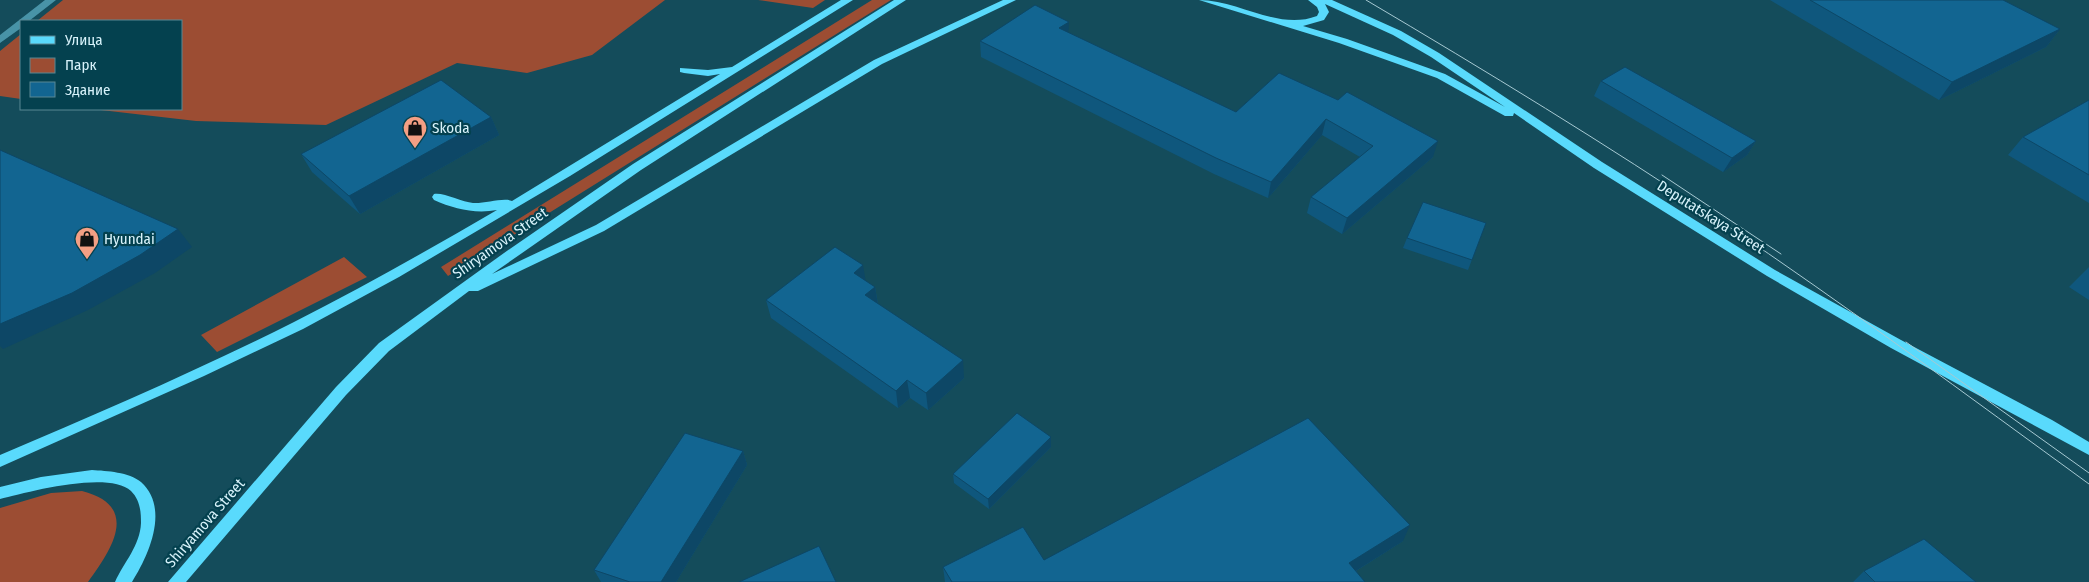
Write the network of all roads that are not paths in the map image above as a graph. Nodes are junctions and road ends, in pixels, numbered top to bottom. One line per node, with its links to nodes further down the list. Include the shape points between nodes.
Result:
1 (50, 0): 8 (street)
2 (848, 0): 12 (main road)
3 (901, 0): 17 (main road, Shiryamova Street, via 637,167)
4 (1011, 0): 17 (main road, via 878,62 600,228)
5 (1204, 0): 9 (main road)
6 (1313, 0): 9 (main road, via 1321,5 1324,12 1316,21)
7 (1324, 0): 14 (main road, Deputatskaya Street, via 1414,42)
8 (25, 20)
9 (1277, 23): 14 (main road, via 1343,41 1441,76)
10 (20, 24): 11 (street)
11 (0, 40)
12 (740, 65): 13 (main road, via 708,73); 15 (main road)
13 (684, 70)
14 (1586, 156): 18 (main road, Deputatskaya Street, via 1771,274)
15 (562, 177): 16 (main road, via 524,197 495,207 452,204); 19 (main road, via 394,274 244,353 158,394)
16 (438, 197)
17 (449, 299): 22 (main road, Shiryamova Street, via 384,347 362,368)
18 (2089, 449)
19 (0, 461)
20 (0, 493): 21 (main road, via 89,476 116,478 137,487 146,495 149,505 147,532 136,562)
21 (123, 582)
22 (176, 582)

